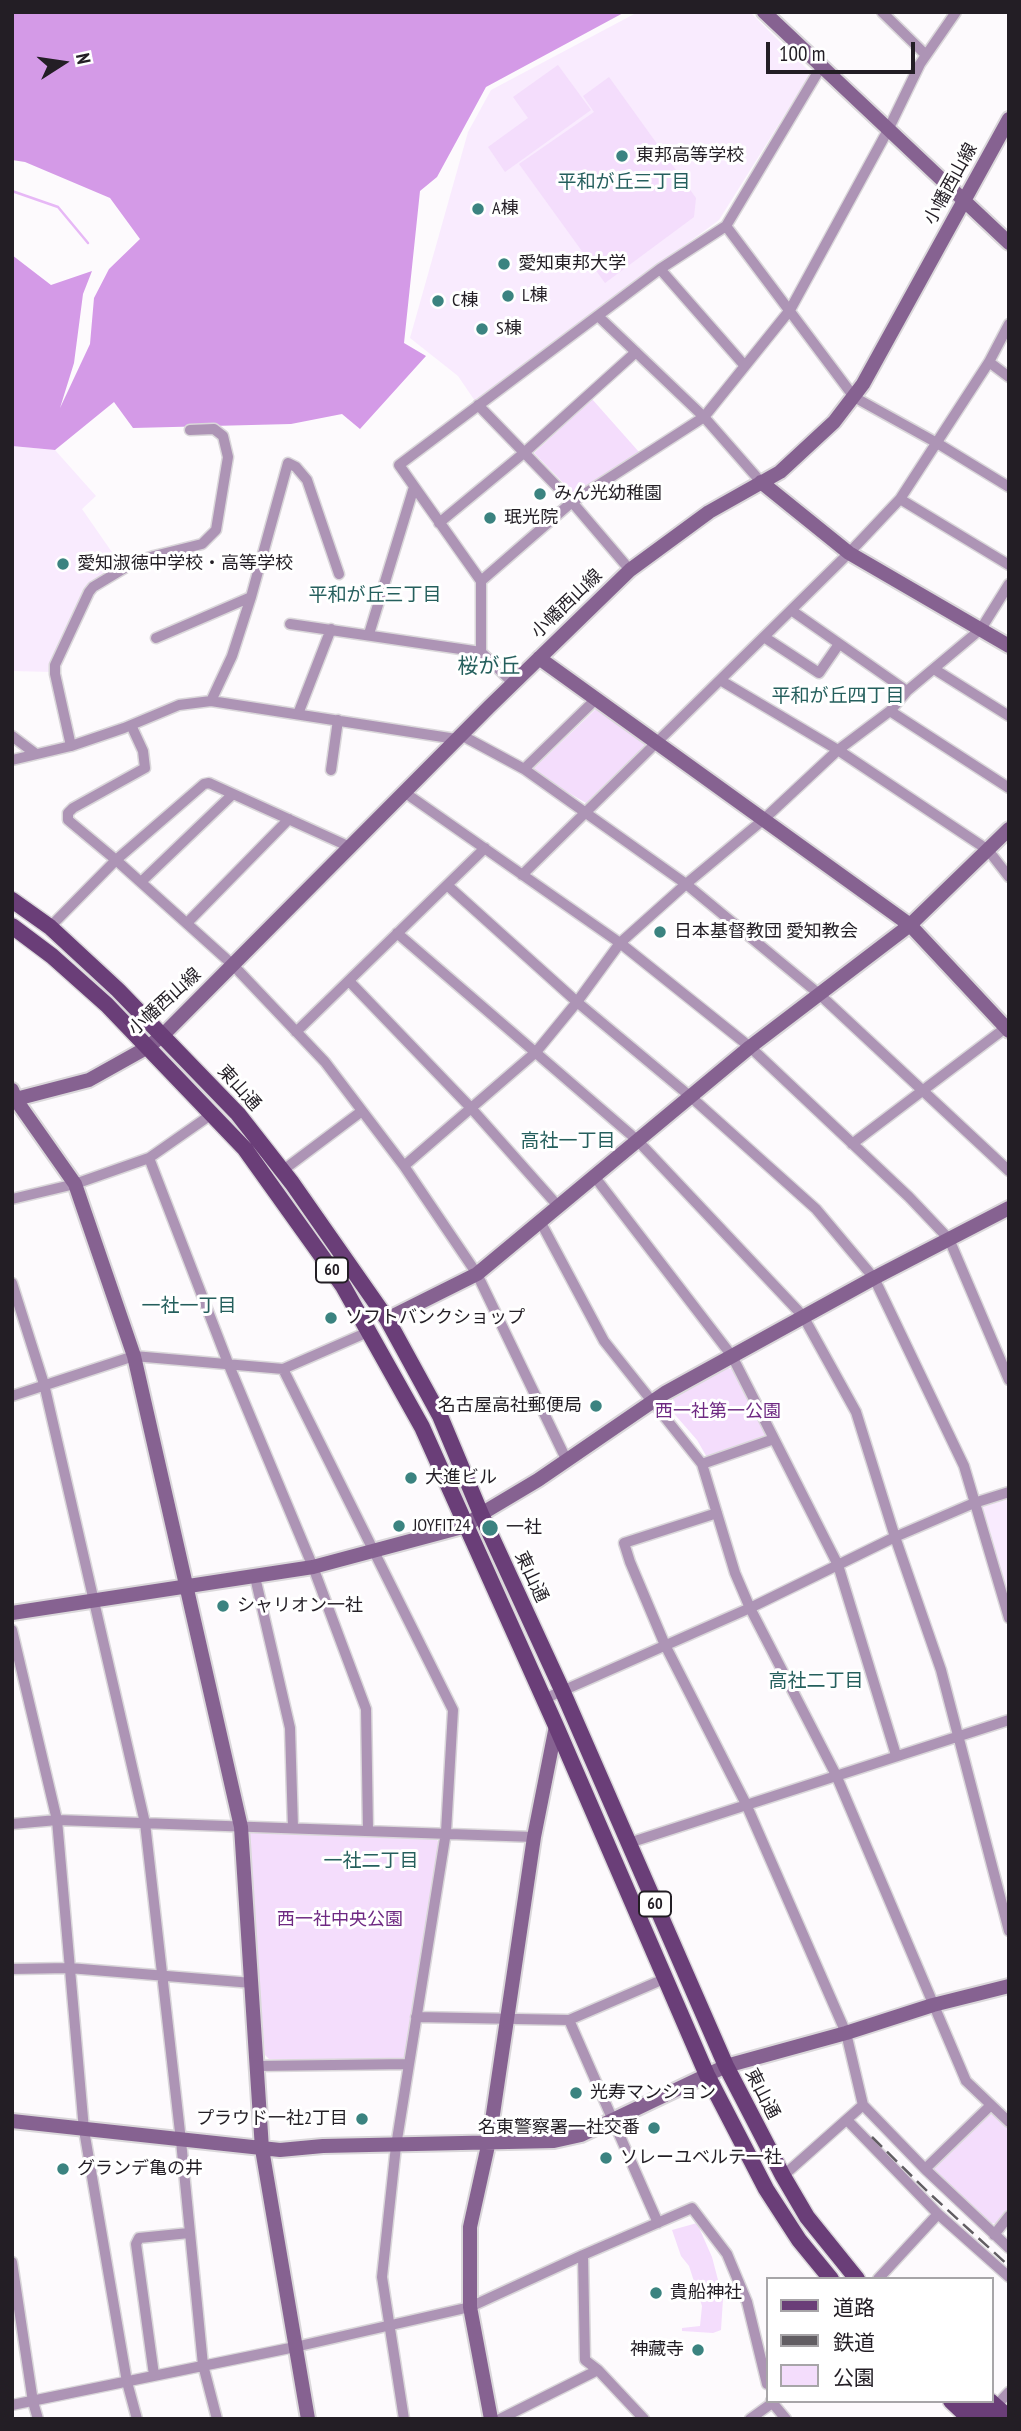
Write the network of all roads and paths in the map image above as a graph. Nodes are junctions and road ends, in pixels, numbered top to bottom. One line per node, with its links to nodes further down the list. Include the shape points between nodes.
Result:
1 (764, 12): 5 (street)
2 (882, 12): 4 (street)
3 (956, 12): 4 (street)
4 (926, 55): 7 (street)
5 (821, 68): 7 (street); 9 (street)
6 (1009, 119): 8 (street, 小幡西山線)
7 (888, 130): 8 (street); 12 (street)
8 (964, 201): 10 (street); 19 (street, 小幡西山線)
9 (726, 226): 11 (street); 12 (street)
10 (1009, 243)
11 (660, 269): 13 (street); 17 (street)
12 (790, 310): 17 (street); 19 (street)
13 (598, 316): 15 (street); 20 (street)
14 (1009, 324): 16 (street)
15 (636, 352): 21 (street); 24 (street)
16 (989, 362): 18 (street); 23 (street)
17 (746, 366): 21 (street)
18 (1009, 377)
19 (854, 397): 23 (street); 25 (street, 小幡西山線, via 790,464)
20 (478, 405): 24 (street); 26 (street, via 398,466)
21 (704, 417): 25 (street); 29 (street)
22 (190, 430): 63 (street, via 214,429 223,436 228,457 216,530 202,544 133,563 89,592 55,665)
23 (937, 443): 27 (street); 28 (street)
24 (526, 452): 29 (street); 30 (street)
25 (761, 482): 31 (street); 33 (street, 小幡西山線, via 709,512)
26 (414, 487): 30 (street); 42 (street)
27 (1009, 487)
28 (900, 499): 31 (street); 32 (street)
29 (572, 502): 33 (street); 35 (street)
30 (439, 523): 35 (street)
31 (849, 553): 38 (street); 41 (street)
32 (1009, 565)
33 (630, 570): 48 (street, 小幡西山線)
34 (338, 574): 37 (street, via 307,480 288,463)
35 (481, 581): 47 (street)
36 (1009, 584): 41 (street)
37 (251, 597): 44 (street); 54 (street)
38 (791, 610): 43 (street); 45 (street)
39 (290, 624): 40 (street)
40 (331, 629): 42 (street); 56 (street)
41 (981, 629): 46 (street); 49 (street)
42 (369, 634): 47 (street)
43 (764, 637): 45 (street, via 819,673); 50 (street)
44 (156, 638)
45 (839, 644): 52 (street)
46 (1009, 646)
47 (481, 652): 51 (street)
48 (539, 658): 51 (street, 小幡西山線); 53 (street)
49 (934, 669): 52 (street); 57 (street)
50 (720, 680): 62 (street); 64 (street)
51 (513, 683): 61 (street, 小幡西山線)
52 (907, 691): 55 (street)
53 (596, 699): 62 (street); 67 (street)
54 (211, 701): 56 (street); 59 (street, via 179,705)
55 (890, 711): 64 (street); 69 (street)
56 (298, 714): 58 (street)
57 (1009, 716)
58 (338, 720): 61 (street); 68 (street)
59 (131, 725): 63 (street); 79 (street, via 145,768 68,813 72,826)
60 (12, 736): 65 (street)
61 (458, 737): 67 (street); 70 (street, 小幡西山線)
62 (656, 743): 72 (street); 74 (street)
63 (71, 746): 65 (street)
64 (838, 750): 74 (street); 78 (street)
65 (36, 754): 66 (street)
66 (12, 760)
67 (524, 769): 72 (street)
68 (331, 770)
69 (1009, 788)
70 (404, 792): 76 (street, 小幡西山線); 77 (street)
71 (233, 794): 73 (street); 79 (street, via 204,784); 82 (street)
72 (586, 812): 80 (street); 83 (street)
73 (289, 819): 76 (street); 86 (street)
74 (764, 820): 83 (street); 87 (street)
75 (1009, 829): 78 (street)
76 (350, 846): 92 (street, 小幡西山線)
77 (485, 848): 80 (street); 84 (street)
78 (988, 849): 81 (street); 87 (street)
79 (116, 860): 82 (street); 89 (street)
80 (522, 875): 91 (street)
81 (1009, 877)
82 (141, 882): 86 (street)
83 (686, 884): 91 (street); 94 (street)
84 (447, 886): 90 (street); 95 (street)
85 (12, 900): 89 (main road, 東山通 / 60)
86 (187, 923): 92 (street)
87 (910, 925): 94 (street); 96 (street)
88 (12, 926): 99 (main road, 東山通 / 60, via 61,964)
89 (50, 927): 98 (main road, 東山通 / 60)
90 (397, 933): 93 (street); 101 (street)
91 (620, 943): 95 (street); 100 (street)
92 (233, 965): 97 (street); 98 (street, 小幡西山線)
93 (349, 981): 97 (street); 105 (street)
94 (819, 994): 100 (street); 102 (street)
95 (577, 1002): 101 (street); 104 (street)
96 (1007, 1028): 102 (street)
97 (296, 1032): 106 (street)
98 (163, 1035): 99 (street, 小幡西山線); 112 (main road, 東山通 / 60, via 238,1114)
99 (148, 1047): 103 (street, 小幡西山線, via 89,1080); 107 (main road, 東山通 / 60)
100 (750, 1047): 104 (street); 109 (street)
101 (536, 1052): 105 (street); 108 (street)
102 (923, 1091): 109 (street); 113 (street)
103 (13, 1097): 115 (street)
104 (691, 1097): 108 (street); 122 (street, via 816,1209)
105 (471, 1108): 111 (street); 117 (street)
106 (362, 1111): 111 (street); 112 (street)
107 (212, 1114): 110 (street); 126 (main road, 東山通 / 60, via 288,1208 343,1286)
108 (637, 1140): 114 (street); 124 (street)
109 (852, 1144): 120 (street)
110 (149, 1158): 115 (street); 129 (street)
111 (404, 1166): 121 (street)
112 (282, 1171): 125 (main road, 東山通 / 60)
113 (1009, 1171)
114 (594, 1176): 117 (street); 128 (street)
115 (75, 1184): 116 (street); 127 (street)
116 (12, 1199)
117 (558, 1206): 119 (street)
118 (1009, 1208): 120 (street)
119 (540, 1221): 121 (street); 134 (street, via 604,1340)
120 (949, 1239): 122 (street); 131 (street)
121 (477, 1274): 125 (street); 136 (street)
122 (874, 1278): 124 (street); 139 (street, via 964,1466)
123 (12, 1283): 132 (street)
124 (803, 1317): 128 (street); 143 (street, via 856,1412)
125 (387, 1319): 141 (main road, 東山通 / 60, via 440,1416)
126 (368, 1332): 130 (street); 142 (main road, 東山通 / 60, via 422,1427)
127 (134, 1356): 129 (street); 132 (street); 148 (street)
128 (732, 1356): 134 (street); 135 (street)
129 (228, 1363): 130 (street); 146 (street)
130 (282, 1369): 144 (street)
131 (1009, 1380)
132 (44, 1384): 133 (street); 149 (street)
133 (12, 1395)
134 (652, 1401): 136 (street); 137 (street)
135 (774, 1439): 137 (street); 145 (street)
136 (566, 1459): 141 (street)
137 (702, 1464): 140 (street)
138 (1009, 1492): 139 (street)
139 (974, 1503): 143 (street); 152 (street)
140 (717, 1513): 150 (street); 154 (street, via 624,1544)
141 (481, 1514): 142 (street); 155 (main road, 東山通 / 60)
142 (466, 1526): 144 (street); 156 (main road, 東山通 / 60)
143 (895, 1537): 145 (street); 159 (street, via 941,1670)
144 (373, 1551): 146 (street); 169 (street, via 453,1710)
145 (838, 1565): 150 (street); 160 (street)
146 (313, 1567): 147 (street); 168 (street, via 366,1709)
147 (255, 1577): 148 (street); 167 (street, via 289,1728)
148 (188, 1588): 149 (street); 166 (street)
149 (94, 1600): 151 (street); 164 (street)
150 (750, 1608): 154 (street); 161 (street)
151 (12, 1613)
152 (1009, 1618)
153 (12, 1630): 163 (street)
154 (665, 1645): 155 (street); 162 (street)
155 (562, 1690): 156 (street); 171 (main road, 東山通 / 60)
156 (544, 1699): 158 (main road, 東山通 / 60)
157 (1009, 1720): 159 (street)
158 (556, 1726): 170 (street); 176 (main road, 東山通 / 60)
159 (957, 1735): 160 (street); 172 (street)
160 (897, 1755): 161 (street)
161 (836, 1775): 162 (street); 179 (street)
162 (747, 1804): 171 (street); 183 (street)
163 (57, 1820): 164 (street); 165 (street); 173 (street)
164 (145, 1823): 166 (street); 175 (street)
165 (12, 1824)
166 (241, 1827): 167 (street); 177 (street)
167 (293, 1828): 168 (street)
168 (368, 1830): 169 (street)
169 (446, 1832): 170 (street); 180 (street)
170 (534, 1837): 181 (street)
171 (629, 1843): 186 (main road, 東山通 / 60)
172 (1009, 1931)
173 (69, 1968): 174 (street); 175 (street); 194 (street)
174 (12, 1969)
175 (162, 1974): 177 (street); 195 (street)
176 (664, 1979): 182 (street); 187 (main road, 東山通 / 60)
177 (252, 1983): 185 (street)
178 (1009, 1986): 179 (street)
179 (933, 2005): 183 (street); 189 (street, via 967,2081)
180 (416, 2017): 181 (street); 184 (street)
181 (506, 2020): 182 (street); 196 (street)
182 (569, 2020): 190 (street)
183 (846, 2032): 186 (street); 188 (street)
184 (409, 2064): 185 (street); 197 (street)
185 (257, 2066): 198 (street)
186 (726, 2066): 187 (street); 200 (main road, 東山通 / 60)
187 (707, 2075): 190 (street); 209 (main road, 東山通 / 60, via 766,2189 799,2241)
188 (863, 2105): 191 (street); 199 (street)
189 (991, 2105): 193 (street); 199 (street)
190 (612, 2120): 196 (street, via 582,2135 554,2141); 203 (street)
191 (847, 2120): 200 (street); 201 (street)
192 (12, 2121): 194 (street)
193 (1009, 2122)
194 (84, 2130): 195 (street); 220 (street)
195 (181, 2141): 198 (street); 204 (street)
196 (489, 2141): 197 (street); 213 (street, via 470,2227)
197 (397, 2146): 198 (street); 214 (street, via 382,2277)
198 (262, 2149): 215 (street)
199 (925, 2169): 205 (street)
200 (783, 2176): 210 (main road, 東山通 / 60, via 807,2217)
201 (938, 2214): 211 (street); 212 (street)
202 (1009, 2216): 205 (street)
203 (659, 2222): 207 (street); 219 (street, via 692,2208 727,2254 747,2302)
204 (189, 2233): 216 (street); 218 (street, via 139,2238 136,2244)
205 (994, 2235): 206 (street)
206 (1009, 2248)
207 (583, 2255): 213 (street); 217 (street, via 586,2360)
208 (12, 2262): 222 (street)
209 (829, 2277)
210 (855, 2277)
211 (880, 2277)
212 (1009, 2277)
213 (470, 2307): 214 (street); 235 (street)
214 (389, 2325): 215 (street); 234 (street)
215 (295, 2347): 216 (street); 233 (street)
216 (203, 2365): 218 (street); 232 (street)
217 (598, 2370): 236 (street); 237 (street)
218 (154, 2375): 220 (street)
219 (766, 2380)
220 (127, 2382): 222 (street); 231 (street)
221 (1009, 2392): 228 (street)
222 (33, 2402): 227 (street); 230 (street)
223 (772, 2403): 238 (street)
224 (774, 2403): 239 (street)
225 (943, 2403): 240 (main road)
226 (953, 2403): 241 (main road)
227 (12, 2405)
228 (992, 2409): 229 (main road)
229 (1009, 2418)
230 (38, 2419)
231 (137, 2419)
232 (217, 2419)
233 (307, 2419)
234 (404, 2419)
235 (491, 2419)
236 (500, 2419)
237 (644, 2419)
238 (750, 2419)
239 (786, 2419)
240 (957, 2419)
241 (970, 2419)

